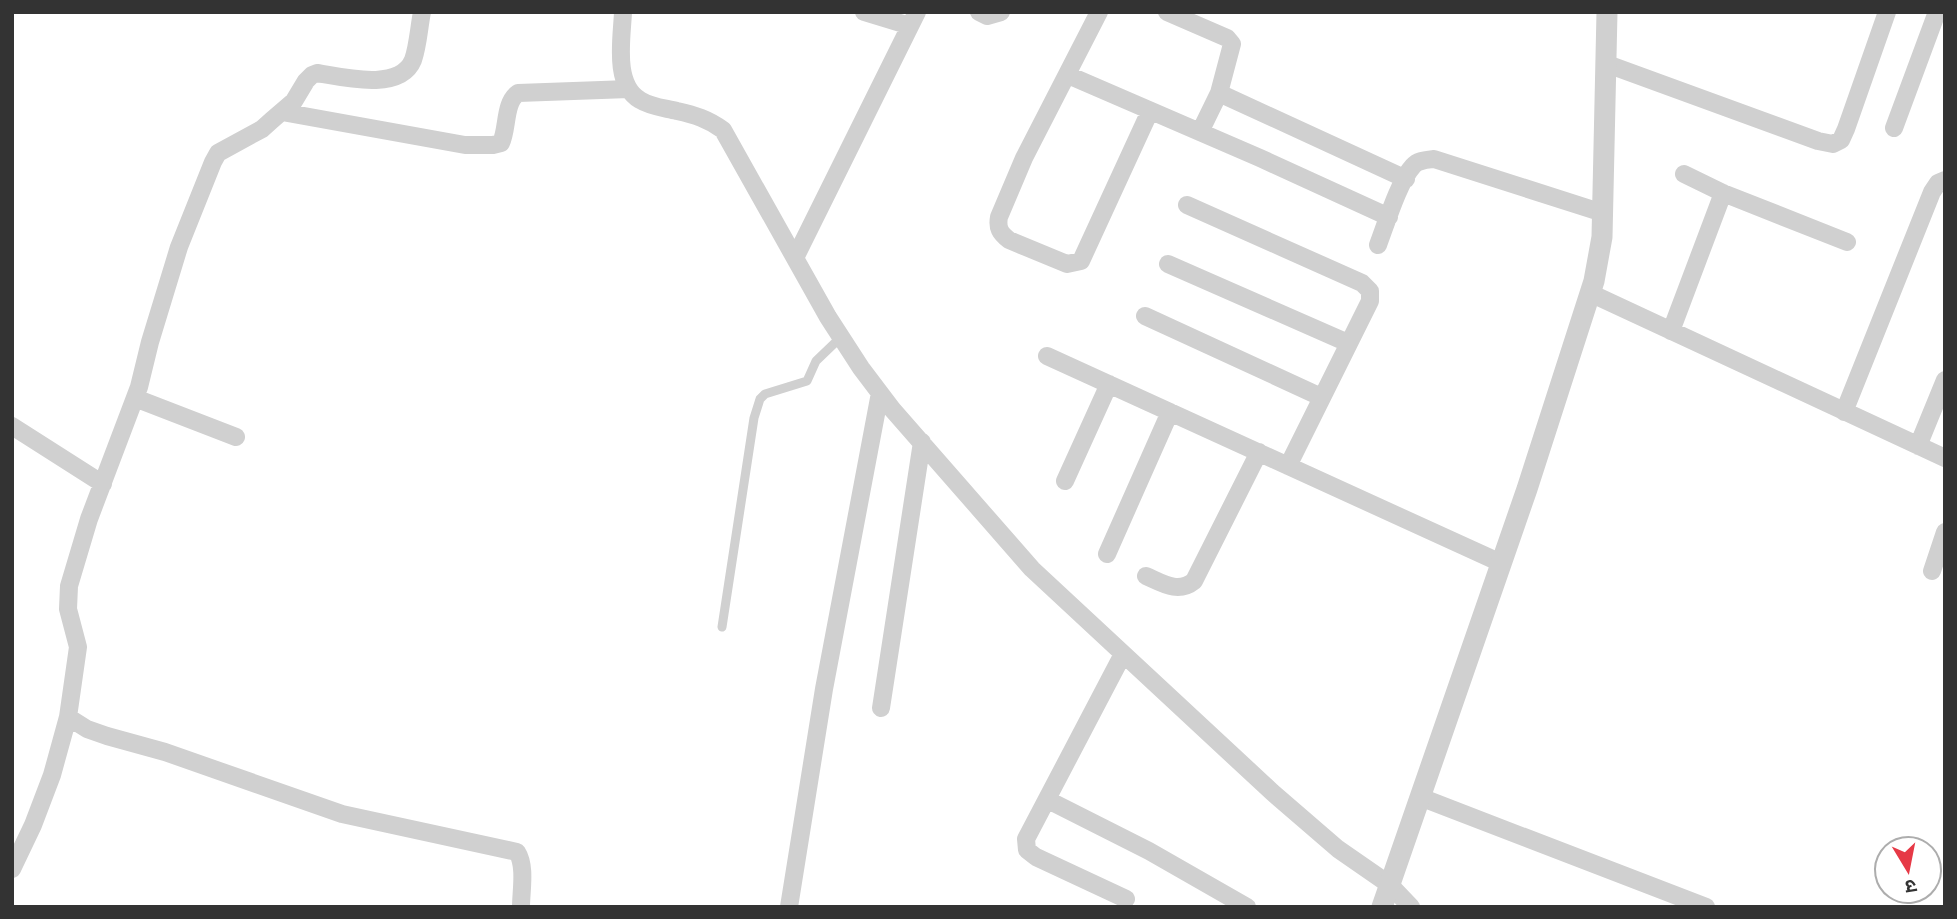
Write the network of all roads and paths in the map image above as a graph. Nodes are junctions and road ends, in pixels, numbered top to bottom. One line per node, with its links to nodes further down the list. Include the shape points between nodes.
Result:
1 (422, 12): 17 (street, via 413,60 407,69 380,80 317,72)
2 (623, 12): 14 (street, via 621,59)
3 (864, 12): 11 (street)
4 (979, 12): 5 (street, via 987,16)
5 (1000, 12)
6 (1100, 12): 13 (street)
7 (1167, 12): 15 (street, via 1227,38 1231,44)
8 (1608, 12): 12 (street)
9 (1887, 12): 12 (street, via 1846,129 1833,144)
10 (1937, 12): 18 (street)
11 (913, 19): 29 (street)
12 (1607, 64): 25 (street)
13 (1068, 75): 16 (street); 16 (street, via 999,217 1001,234 1009,240 1067,264 1081,261)
14 (629, 89): 17 (street, via 518,93 509,105 501,143 493,145 465,145); 29 (street, via 637,99 709,119 723,130)
15 (1219, 93): 19 (street); 21 (street)
16 (1150, 111): 19 (street)
17 (282, 112): 41 (street, via 262,129 218,153 213,162 179,247)
18 (1894, 128)
19 (1200, 132): 26 (street)
20 (1684, 174): 23 (street)
21 (1406, 179): 25 (street, via 1413,166 1434,159); 26 (street)
22 (1945, 180): 43 (street, via 1932,192)
23 (1723, 192): 27 (street); 33 (street)
24 (1187, 205): 35 (street, via 1362,283 1370,291 1370,301)
25 (1603, 213): 31 (street)
26 (1389, 217): 28 (street)
27 (1847, 242)
28 (1378, 245)
29 (795, 258): 34 (street)
30 (1168, 264): 35 (street)
31 (1590, 293): 33 (street); 55 (street)
32 (1145, 316): 40 (street)
33 (1671, 331): 43 (street)
34 (841, 337): 39 (street); 58 (lane, via 816,361 807,381 776,389 760,399)
35 (1348, 343): 40 (street)
36 (1046, 356): 38 (street)
37 (1945, 380): 47 (street)
38 (1109, 384): 42 (street); 51 (street)
39 (880, 393): 46 (street); 68 (street, via 824,689)
40 (1321, 397): 50 (street)
41 (135, 398): 45 (street); 52 (street)
42 (1170, 412): 48 (street); 54 (street)
43 (1844, 412): 47 (street)
44 (12, 426): 52 (street)
45 (236, 437)
46 (922, 442): 59 (street, via 1032,569); 60 (street)
47 (1918, 446): 49 (street)
48 (1259, 452): 50 (street); 57 (street, via 1194,581 1179,589)
49 (1945, 458)
50 (1288, 466): 55 (street)
51 (1065, 481)
52 (103, 484): 61 (street, via 69,586 68,610 78,647)
53 (1945, 532): 56 (street)
54 (1107, 554)
55 (1502, 563): 62 (street)
56 (1932, 571)
57 (1146, 576)
58 (722, 627)
59 (1123, 654): 63 (street); 65 (street, via 1272,792 1338,849)
60 (881, 708)
61 (68, 718): 64 (street, via 52,775); 67 (street, via 87,729 342,814 517,852 522,867)
62 (1420, 797): 65 (street); 72 (street)
63 (1048, 800): 66 (street, via 1026,839 1027,850); 69 (street)
64 (12, 869)
65 (1390, 885): 70 (street); 71 (street)
66 (1126, 899)
67 (521, 907)
68 (789, 907)
69 (1247, 907)
70 (1382, 907)
71 (1411, 907)
72 (1706, 907)

